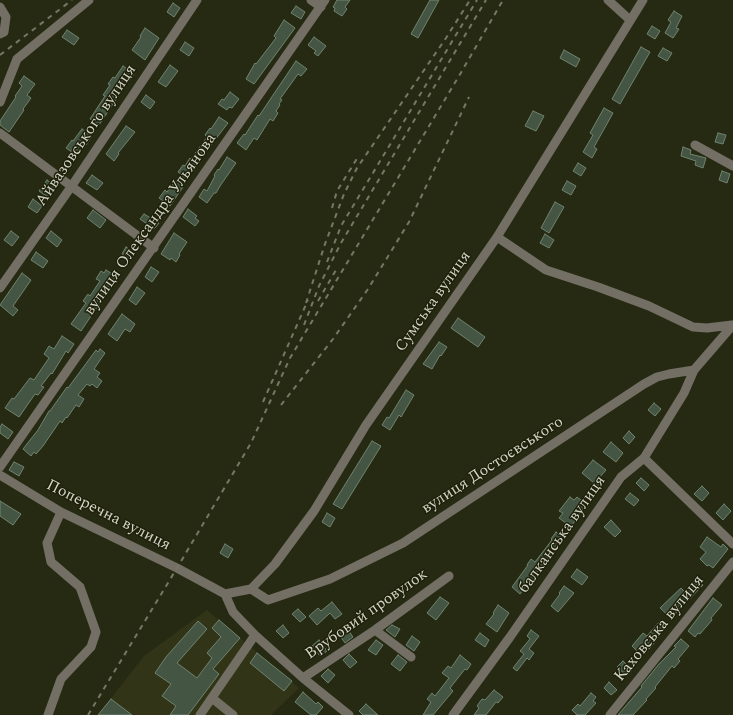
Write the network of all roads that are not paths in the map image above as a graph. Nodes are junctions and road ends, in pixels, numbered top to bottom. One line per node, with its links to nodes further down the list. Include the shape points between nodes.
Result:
1 (88, 0): 10 (street, via 17,59)
2 (197, 0): 15 (street, Айвазовського вулиця)
3 (311, 0): 6 (street)
4 (608, 0): 8 (street)
5 (643, 0): 8 (street, Сумська вулиця)
6 (323, 3): 17 (street, вулиця Олександра Ульянова)
7 (0, 7): 9 (street, via 6,17 4,32)
8 (630, 20): 16 (street, Сумська вулиця)
9 (0, 34)
10 (4, 84): 11 (street)
11 (0, 102)
12 (0, 134): 15 (street)
13 (695, 145): 14 (street)
14 (733, 166)
15 (71, 187): 17 (street); 18 (street, Айвазовського вулиця)
16 (497, 237): 19 (street, via 546,270 627,298 693,326 707,328); 28 (street, Сумська вулиця, via 366,425 314,511 275,564)
17 (154, 248): 22 (street, вулиця Олександра Ульянова)
18 (0, 288)
19 (733, 325): 20 (street)
20 (694, 370): 21 (street, балканська вулиця, via 684,393); 28 (street, вулиця Достоєвського, via 657,377 644,384 403,543 330,579 268,600)
21 (644, 458): 25 (street); 39 (street, балканська вулиця, via 621,477)
22 (0, 467)
23 (0, 475): 24 (street, Поперечна вулиця)
24 (61, 512): 29 (street, Поперечна вулиця); 35 (street, via 47,543 51,562 80,587 96,632 91,647 61,679)
25 (733, 544)
26 (733, 562): 40 (street, Каховська вулиця)
27 (449, 576): 30 (street, Врубовий провулок)
28 (251, 589): 29 (street)
29 (225, 594): 31 (street, via 233,612)
30 (376, 630): 32 (street); 33 (street, Врубовий провулок)
31 (255, 634): 33 (street); 34 (street)
32 (411, 657)
33 (303, 678): 38 (street)
34 (212, 698): 36 (street); 37 (street)
35 (48, 715)
36 (200, 715)
37 (233, 715)
38 (349, 715)
39 (453, 715)
40 (610, 715)

